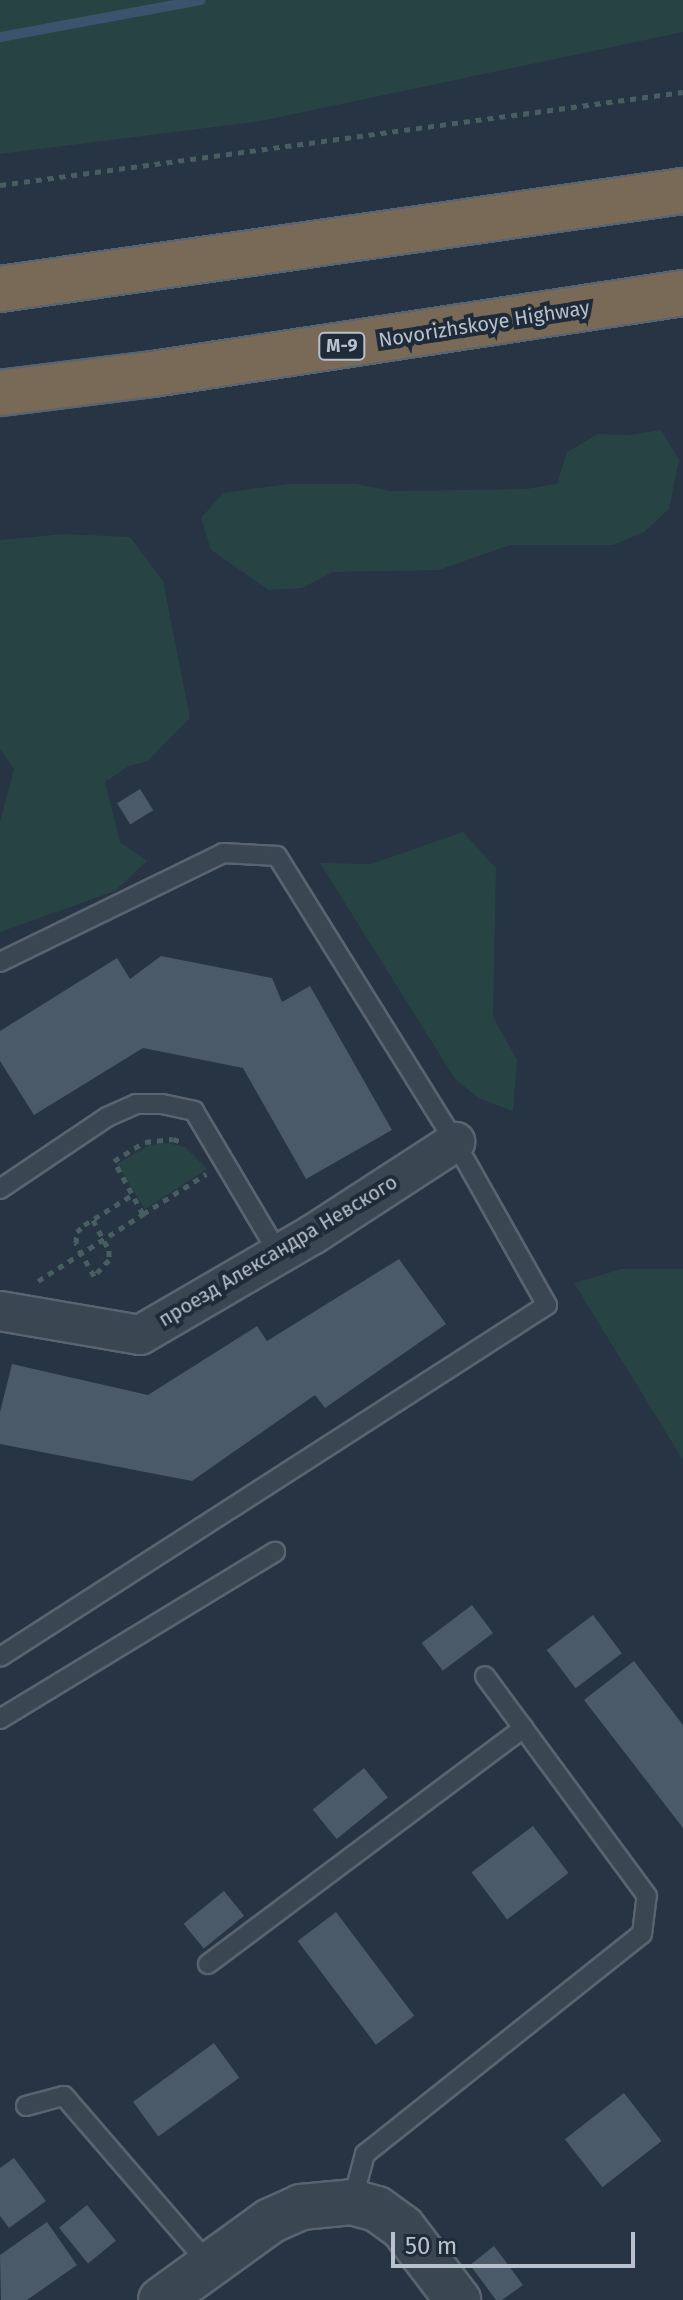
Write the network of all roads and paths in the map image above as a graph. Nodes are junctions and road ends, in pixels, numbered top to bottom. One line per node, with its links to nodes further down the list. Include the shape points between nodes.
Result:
1 (683, 92): 2 (path)
2 (0, 185)
3 (676, 192): 4 (highway)
4 (0, 289)
5 (683, 293): 6 (highway, Novorizhskoye Highway / М-9)
6 (0, 393)
7 (0, 962): 8 (lane, via 223,853 277,856)
8 (455, 1142): 17 (street, проезд Александра Невского); 20 (lane, via 547,1305)
9 (193, 1147): 12 (path, via 173,1139 145,1142 114,1161)
10 (213, 1170): 13 (path)
11 (0, 1189): 17 (lane, via 107,1117 136,1104 173,1106 194,1111)
12 (132, 1195): 13 (path); 14 (path)
13 (143, 1214): 15 (path)
14 (93, 1220): 15 (path); 16 (path, via 77,1232)
15 (105, 1238): 16 (path); 16 (path, via 109,1260 102,1271 94,1276)
16 (80, 1254): 18 (path, via 27,1287)
17 (279, 1254): 18 (street, проезд Александра Невского, via 140,1335)
18 (10, 1312)
19 (275, 1552): 22 (lane)
20 (0, 1657)
21 (485, 1676): 23 (lane)
22 (0, 1719)
23 (523, 1728): 24 (lane); 26 (lane, via 647,1896 642,1934 365,2154)
24 (208, 1964)
25 (26, 2106): 27 (lane, via 64,2096)
26 (352, 2202): 27 (street, via 291,2211); 29 (street, via 377,2209 403,2228)
27 (210, 2265): 28 (street)
28 (161, 2300)
29 (458, 2300)

